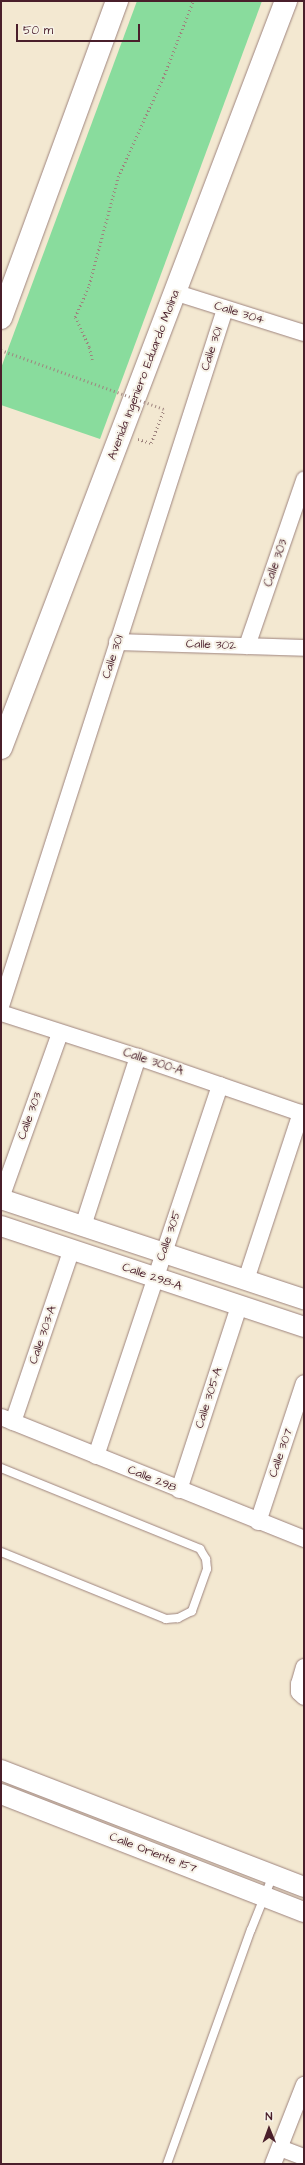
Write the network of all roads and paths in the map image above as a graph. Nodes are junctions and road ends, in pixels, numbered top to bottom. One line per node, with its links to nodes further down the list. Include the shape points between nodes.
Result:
1 (117, 1): 4 (main road)
2 (193, 1): 10 (path, via 163,78 118,177 89,285 75,317)
3 (286, 1): 5 (main road, Avenida Ingeniero Eduardo Molina)
4 (7, 280): 7 (main road)
5 (174, 292): 6 (street, Calle 304); 11 (main road, Avenida Ingeniero Eduardo Molina)
6 (225, 309): 8 (street, Calle 304); 13 (street, Calle 301)
7 (1, 318)
8 (304, 333)
9 (1, 350): 11 (path, bridge, via 164,409 151,443)
10 (92, 360)
11 (122, 434): 16 (main road, Avenida Ingeniero Eduardo Molina)
12 (304, 480): 14 (street, Calle 303)
13 (117, 642): 14 (street, Calle 302); 17 (street, Calle 301)
14 (247, 646): 15 (street, Calle 302)
15 (304, 648)
16 (1, 748)
17 (1, 1006)
18 (1, 1014): 19 (street, Calle 300-A)
19 (60, 1033): 20 (street, Calle 300-A); 23 (street, Calle 303)
20 (138, 1057): 21 (street, Calle 300-A); 25 (street)
21 (220, 1085): 22 (street, Calle 300-A); 27 (street, Calle 305)
22 (303, 1113): 29 (street)
23 (1, 1199): 25 (street)
24 (1, 1226): 26 (street, Calle 298-A)
25 (83, 1226): 27 (street)
26 (72, 1248): 28 (street, Calle 298-A); 34 (street, Calle 303-A)
27 (163, 1254): 28 (street, Calle 305); 29 (street)
28 (155, 1278): 31 (street, Calle 298-A); 35 (street, Calle 305)
29 (246, 1280): 30 (street)
30 (304, 1299)
31 (239, 1306): 32 (street, Calle 298-A); 37 (street, Calle 305-A)
32 (304, 1328)
33 (304, 1383): 38 (street, Calle 307)
34 (7, 1419): 35 (street, Calle 298)
35 (96, 1456): 37 (street, Calle 298)
36 (1, 1468): 40 (lane, via 200,1549 206,1559 207,1569 192,1611 178,1618 166,1618)
37 (179, 1490): 38 (street, Calle 298)
38 (258, 1522): 39 (street, Calle 298)
39 (304, 1539)
40 (1, 1552)
41 (304, 1667): 42 (street, via 299,1684)
42 (302, 1694)
43 (5, 1772): 44 (street); 45 (street, Calle Oriente 157)
44 (1, 1794): 47 (street, Calle Oriente 157)
45 (273, 1874): 46 (street, Calle Oriente 157); 47 (lane)
46 (304, 1887)
47 (265, 1896): 48 (street, Calle Oriente 157); 52 (lane)
48 (304, 1912)
49 (304, 2085): 50 (street)
50 (280, 2148): 51 (street); 53 (street)
51 (304, 2157)
52 (167, 2164)
53 (273, 2164)

